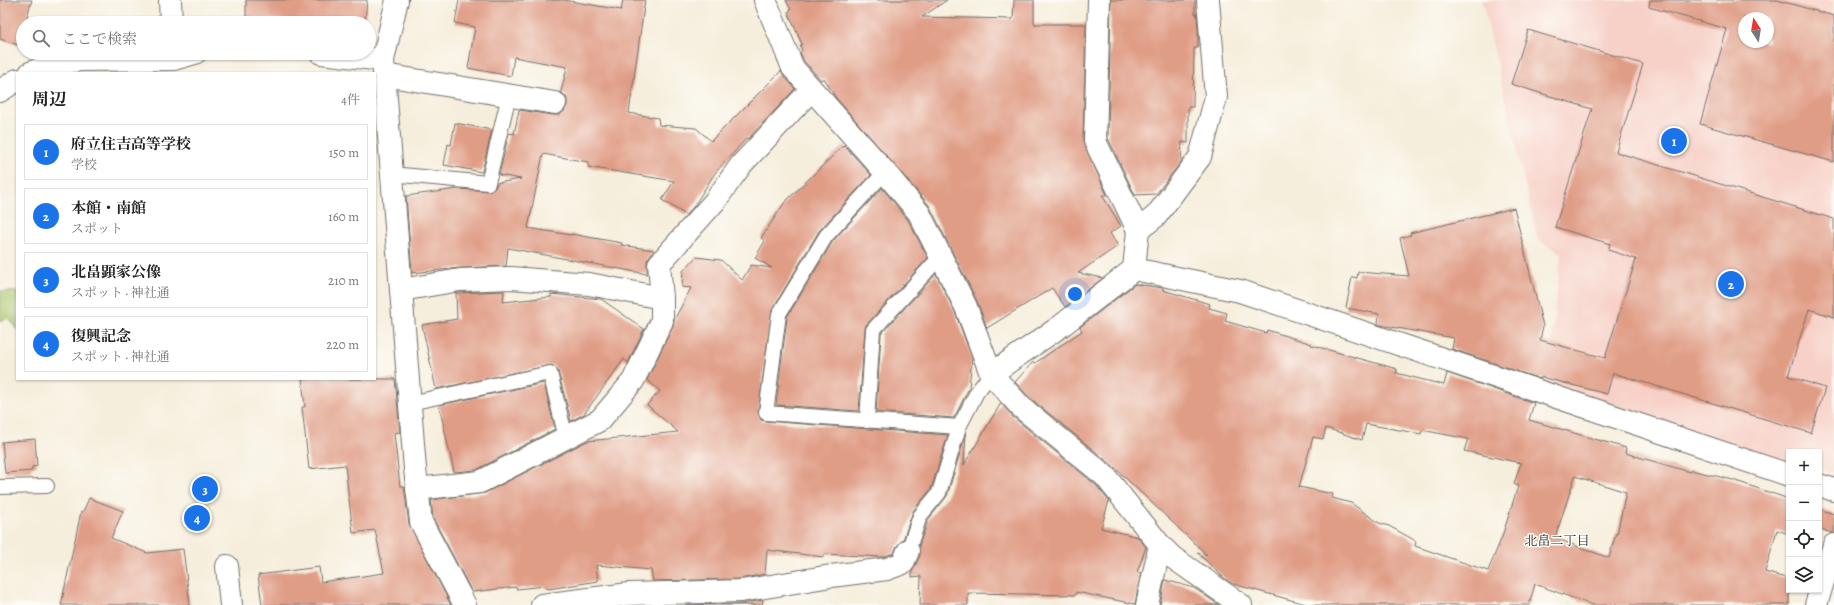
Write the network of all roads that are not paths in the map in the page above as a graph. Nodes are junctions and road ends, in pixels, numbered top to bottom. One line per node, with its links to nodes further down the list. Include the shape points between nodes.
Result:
1 (170, 0): 6 (street)
2 (397, 0): 9 (street)
3 (765, 0): 16 (street, via 793,68)
4 (1099, 0): 18 (street, via 1095,141)
5 (1208, 0): 18 (street, via 1216,97 1200,157 1156,216)
6 (171, 16)
7 (80, 60): 10 (street, via 48,66)
8 (352, 60): 9 (street)
9 (383, 67): 14 (street); 17 (street)
10 (33, 72)
11 (16, 81): 13 (street)
12 (811, 90): 22 (street, via 741,165 715,202 660,264)
13 (0, 91)
14 (509, 95): 15 (street); 17 (lane, via 488,183)
15 (555, 103)
16 (885, 172): 19 (street, via 918,213); 25 (lane, via 826,236 779,314 766,413)
17 (392, 174): 21 (street)
18 (1138, 230): 20 (street)
19 (940, 257): 23 (street, via 966,307); 25 (lane, via 873,330)
20 (1134, 269): 23 (street, via 1061,326); 28 (street, via 1240,291)
21 (401, 290): 22 (street, via 460,280 511,278 589,284); 24 (street)
22 (662, 298): 27 (street, via 662,321 633,381 600,420)
23 (991, 374): 26 (lane, via 977,392); 34 (street, via 1021,407 1105,476)
24 (410, 403): 27 (lane, via 550,373); 32 (street)
25 (867, 421): 26 (lane)
26 (959, 427): 36 (lane, via 939,493 920,516)
27 (566, 438): 32 (street, via 480,482)
28 (1786, 474)
29 (47, 486): 31 (lane)
30 (1822, 486): 33 (street)
31 (0, 487)
32 (417, 489): 39 (street, via 421,522)
33 (1834, 490)
34 (1160, 545): 41 (street); 42 (street, via 1172,557)
35 (1834, 545): 43 (street)
36 (908, 550): 40 (street, via 903,563 887,569 741,591 629,594)
37 (228, 566): 38 (street)
38 (231, 605)
39 (465, 605)
40 (542, 605)
41 (1147, 605)
42 (1241, 605)
43 (1816, 605)

